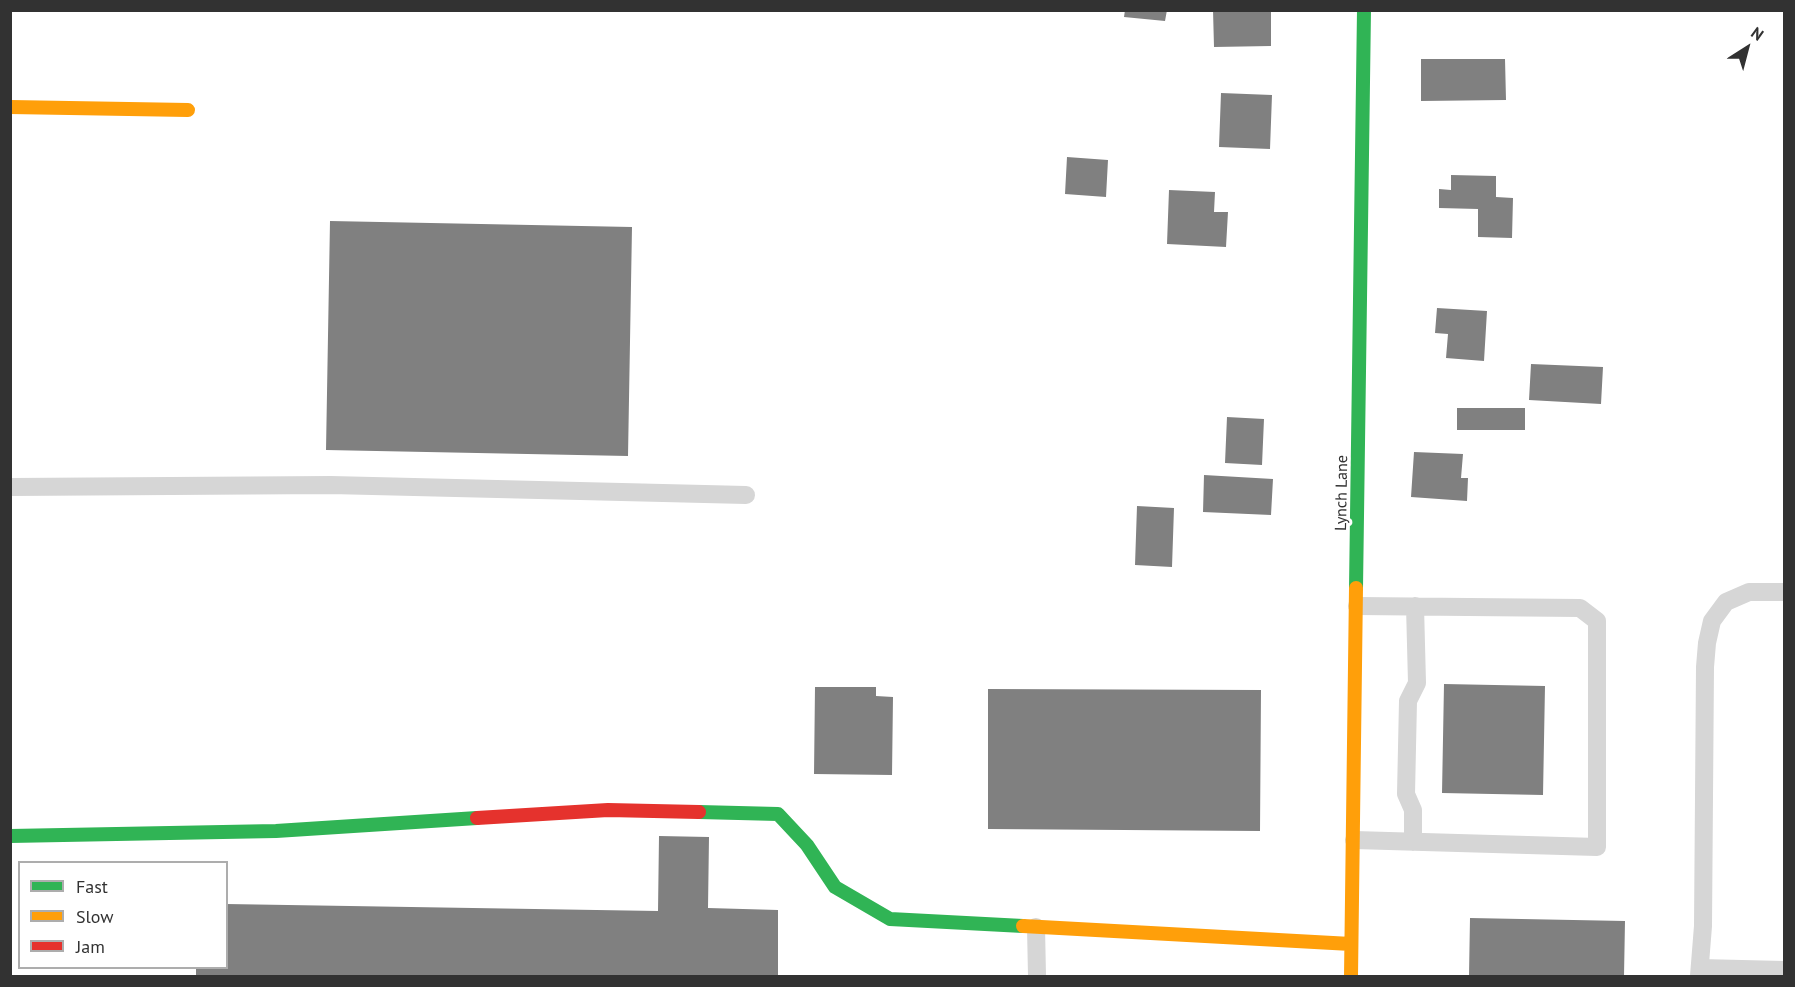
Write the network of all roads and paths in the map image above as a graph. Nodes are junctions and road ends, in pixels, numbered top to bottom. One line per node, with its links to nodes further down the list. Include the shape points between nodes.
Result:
1 (1364, 10): 7 (street, Lynch Lane)
2 (10, 107): 3 (street)
3 (188, 110)
4 (10, 487): 5 (lane, via 323,485)
5 (746, 495)
6 (1785, 592): 15 (lane, via 1749,592 1726,602 1712,621 1707,643)
7 (1357, 606): 8 (lane); 10 (street, Lynch Lane)
8 (1415, 606): 11 (lane, via 1417,683 1408,701 1406,794 1413,810); 11 (lane, via 1581,608 1596,621 1597,847)
9 (10, 836): 12 (street, via 276,831 608,810 778,814 807,845 835,887 890,919)
10 (1354, 840): 11 (lane); 13 (street, Lynch Lane)
11 (1413, 842)
12 (1036, 927): 13 (street); 16 (lane)
13 (1351, 944): 17 (street, Lynch Lane)
14 (1785, 970): 15 (lane)
15 (1700, 972)
16 (1037, 976)
17 (1351, 976)

